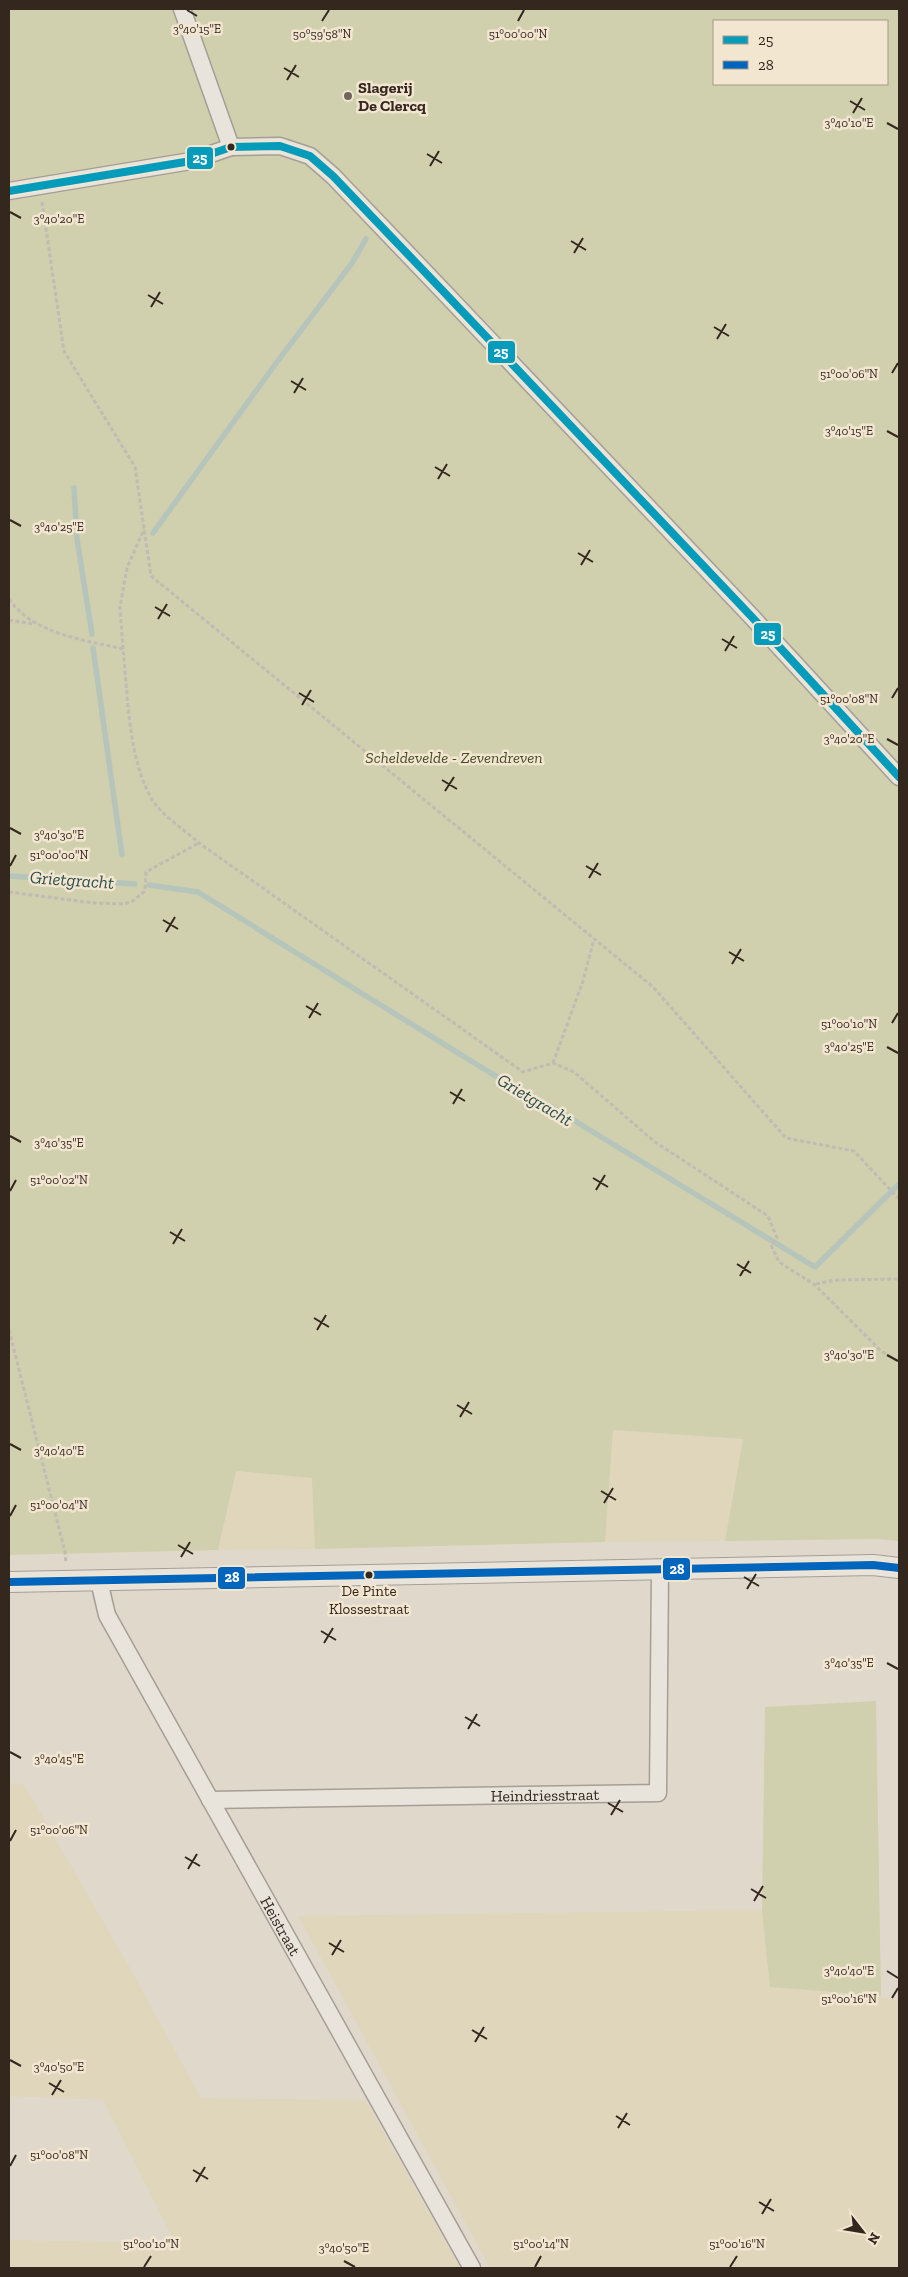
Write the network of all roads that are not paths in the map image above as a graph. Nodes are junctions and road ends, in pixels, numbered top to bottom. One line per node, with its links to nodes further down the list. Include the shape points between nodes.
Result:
1 (182, 9): 2 (street)
2 (232, 147): 3 (street, via 191,161); 4 (street, via 280,146 310,156 333,176 757,622)
3 (9, 191)
4 (899, 777)
5 (899, 1568): 6 (street, via 873,1565)
6 (660, 1570): 7 (street); 9 (street, Heindriesstraat, via 658,1793)
7 (99, 1580): 8 (street); 9 (street, Heistraat, via 107,1615)
8 (9, 1582)
9 (210, 1800): 10 (street, Heistraat)
10 (472, 2268)

